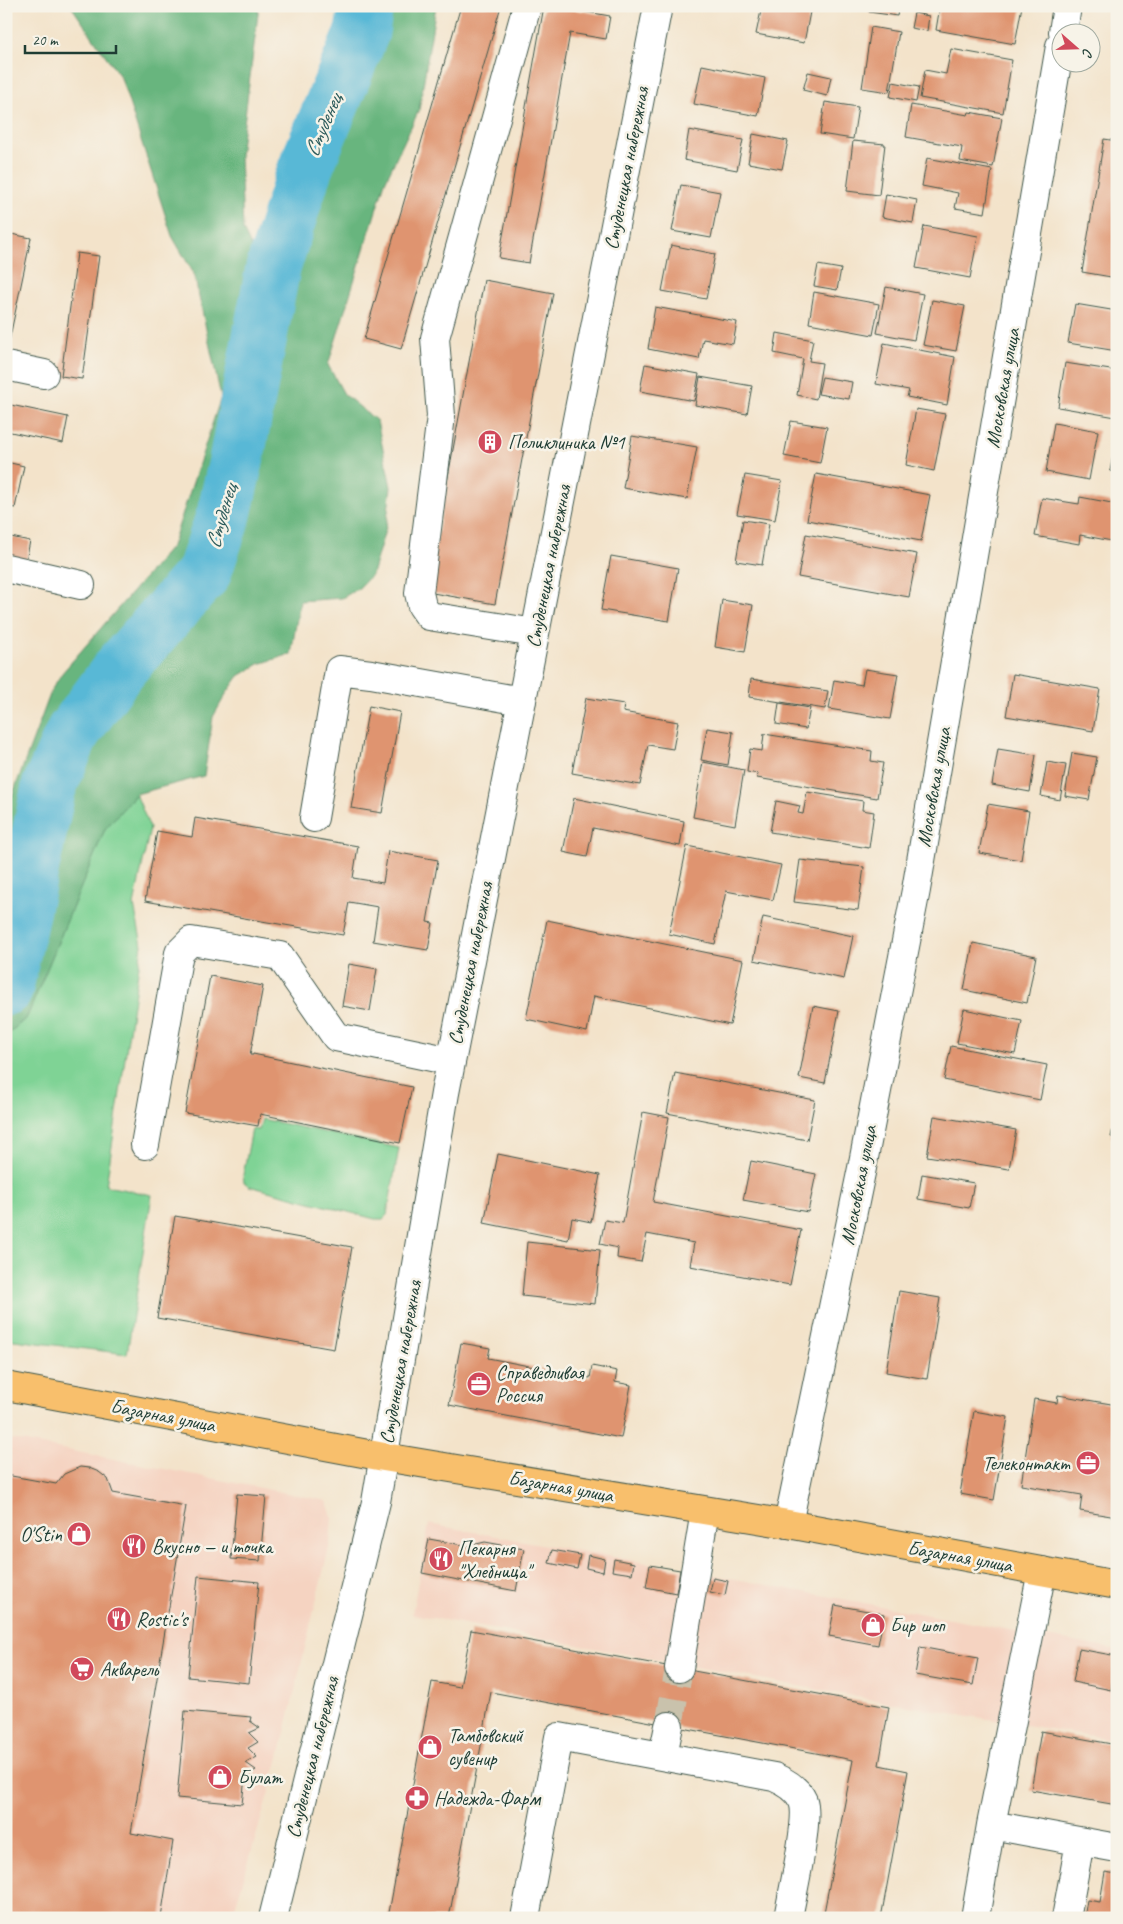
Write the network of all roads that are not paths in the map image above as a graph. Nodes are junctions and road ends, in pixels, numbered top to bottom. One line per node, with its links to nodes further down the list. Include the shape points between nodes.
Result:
1 (527, 6): 10 (street, via 436,338 441,416 418,593 429,616)
2 (658, 6): 10 (street, Студенецкая набережная)
3 (1067, 6): 4 (street)
4 (1065, 22)
5 (1056, 72): 18 (street, Московская улица, via 916,890)
6 (6, 366): 7 (street)
7 (44, 374)
8 (6, 568): 9 (street)
9 (82, 585)
10 (534, 633): 11 (street, Студенецкая набережная)
11 (522, 701): 12 (street, via 339,670); 13 (street, Студенецкая набережная)
12 (314, 818)
13 (451, 1062): 14 (street, via 336,1037 280,956 191,941 179,953); 16 (street, Студенецкая набережная)
14 (145, 1145)
15 (6, 1386): 16 (main road, Базарная улица)
16 (384, 1457): 17 (main road, Базарная улица); 27 (street, Студенецкая набережная, via 376,1502)
17 (705, 1510): 18 (main road, Базарная улица); 21 (street)
18 (788, 1524): 19 (main road, Базарная улица)
19 (1042, 1571): 20 (main road, Базарная улица); 24 (street)
20 (1117, 1585)
21 (680, 1668)
22 (669, 1726): 23 (street)
23 (663, 1755): 28 (street, via 559,1737); 29 (street, via 774,1776 790,1784 803,1802 804,1824)
24 (991, 1825): 25 (street); 30 (street)
25 (1080, 1842): 26 (street); 31 (street)
26 (1117, 1848)
27 (272, 1918)
28 (525, 1918)
29 (788, 1918)
30 (975, 1918)
31 (1066, 1918)

